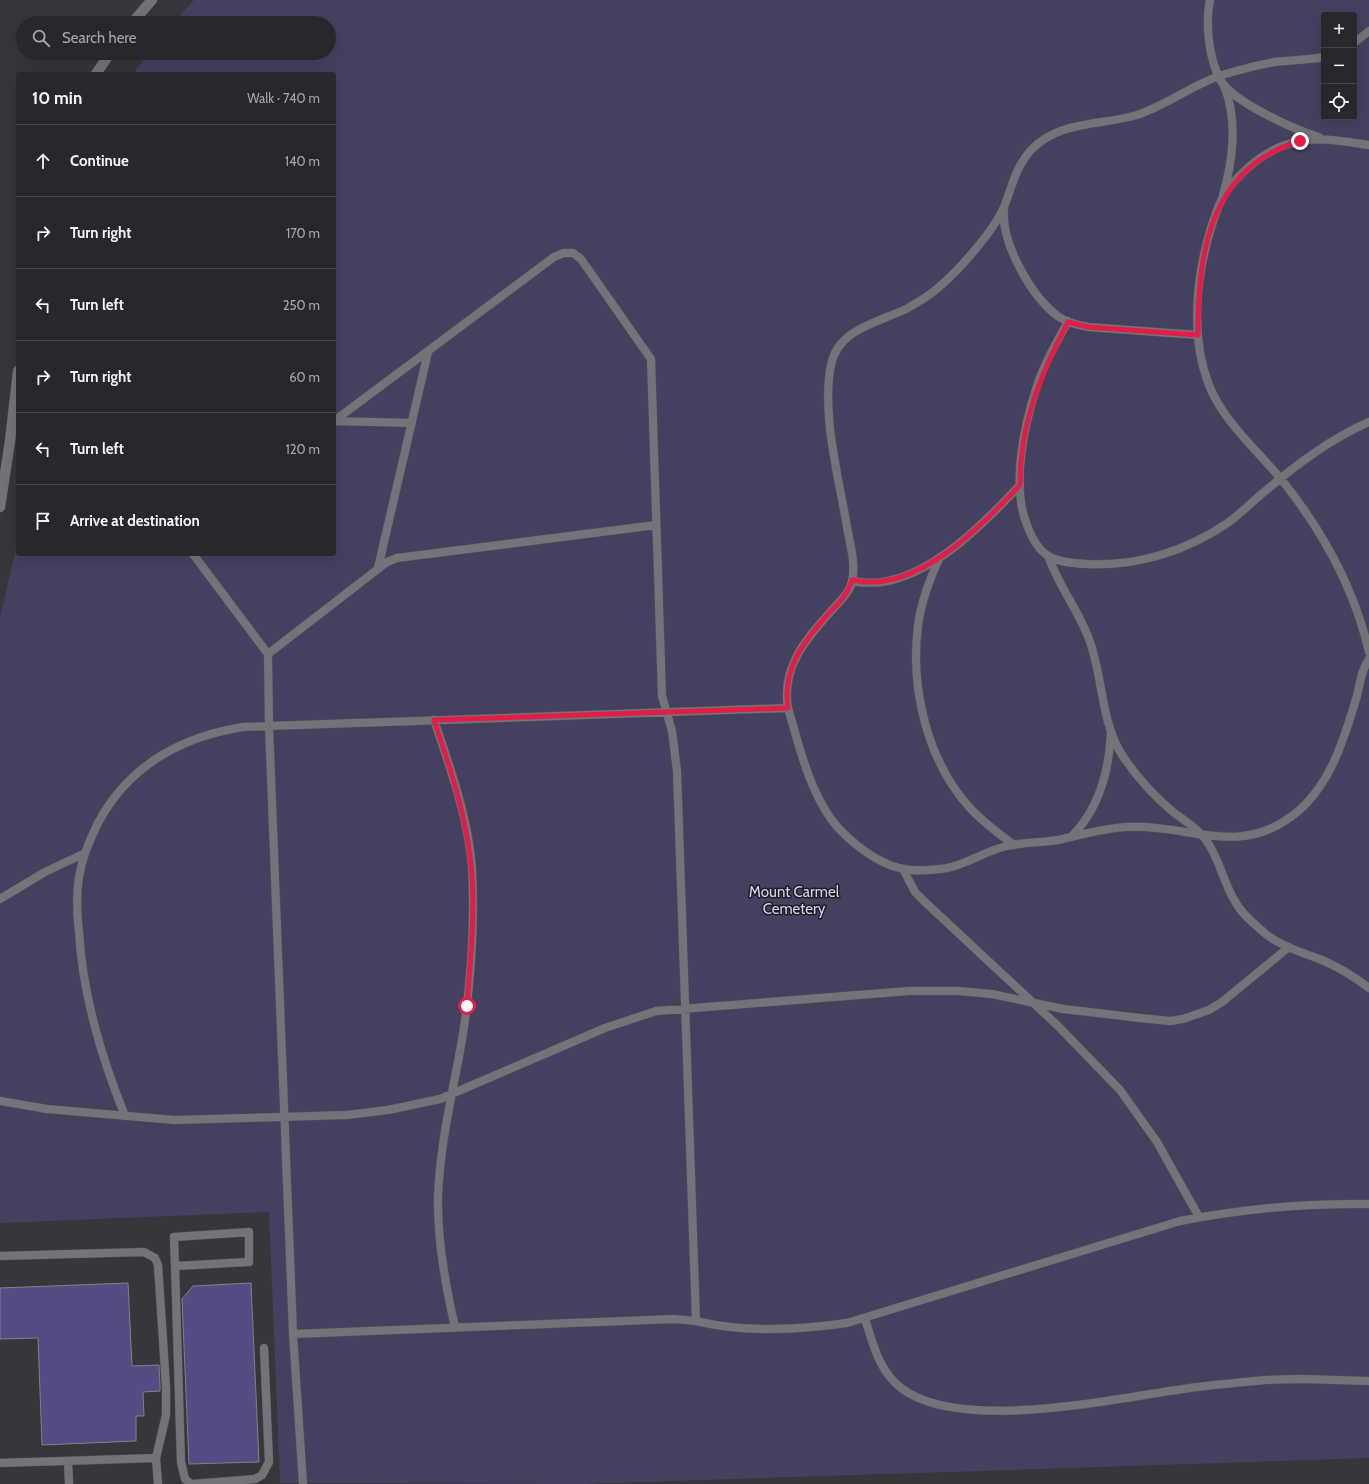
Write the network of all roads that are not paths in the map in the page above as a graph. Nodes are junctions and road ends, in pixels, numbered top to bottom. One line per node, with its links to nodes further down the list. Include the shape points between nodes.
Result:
1 (152, 0): 3 (main road)
2 (1210, 0): 9 (lane, via 1207,27)
3 (138, 16)
4 (1369, 31): 5 (lane)
5 (1357, 41)
6 (1321, 57): 9 (lane, via 1273,63)
7 (105, 60): 8 (main road)
8 (97, 72)
9 (1220, 79): 10 (lane, via 1230,91 1252,106 1296,129); 12 (lane, via 1229,107 1232,137 1227,180); 13 (lane, via 1151,110 1072,126 1049,135 1024,158)
10 (1326, 139): 11 (lane); 12 (lane, via 1300,141 1270,153 1246,170)
11 (1369, 145)
12 (1221, 201): 15 (lane, via 1201,272)
13 (1004, 206): 14 (lane, via 1004,226 1021,269 1042,300); 30 (lane, via 993,225 966,259 938,288 910,306 855,330 840,343 834,353 829,378 829,412 852,560)
14 (1068, 322): 15 (lane, via 1088,327); 23 (lane, via 1045,366 1032,403 1025,434)
15 (1198, 335): 22 (lane, via 1205,370 1215,397 1232,422)
16 (428, 352): 18 (lane); 21 (lane); 25 (lane, via 554,257 569,252 577,255 651,359)
17 (16, 385): 24 (main road)
18 (336, 420)
19 (336, 421): 21 (lane)
20 (1369, 422): 22 (lane, via 1316,451)
21 (412, 423): 29 (lane)
22 (1280, 479): 28 (lane, via 1228,522 1201,538 1166,553 1145,560 1112,565); 31 (lane, via 1316,526 1329,548 1352,594)
23 (1020, 485): 27 (lane, via 973,531); 28 (lane, via 1020,498 1028,530 1038,548)
24 (0, 507)
25 (656, 525): 29 (lane, via 397,558); 35 (lane, via 662,696)
26 (194, 556): 32 (lane)
27 (940, 557): 30 (lane, via 927,566 898,578 873,583); 41 (lane, via 922,605 917,637 917,674 924,714 936,752 960,795 982,819)
28 (1049, 558): 38 (lane, via 1085,627)
29 (378, 568): 32 (lane)
30 (852, 580): 34 (lane, via 845,596 815,628 794,660 786,683)
31 (1369, 652)
32 (268, 654): 37 (lane)
33 (1369, 659): 39 (lane, via 1339,749 1322,784 1306,806 1280,824 1257,834 1228,838)
34 (788, 708): 35 (lane); 43 (lane, via 812,782 832,822 851,840 873,855)
35 (666, 712): 36 (lane); 48 (lane, via 676,751)
36 (434, 720): 37 (lane); 49 (lane, via 457,791 472,866 472,924 467,1006)
37 (269, 726): 42 (lane, via 243,727 203,735 181,744 143,767 113,798); 52 (lane)
38 (1111, 732): 39 (lane, via 1121,754 1143,783 1167,807); 40 (lane, via 1110,757 1099,795 1089,815)
39 (1201, 834): 40 (lane, via 1168,828 1128,827); 45 (lane, via 1213,850 1233,898 1245,916 1269,937)
40 (1072, 836): 41 (lane)
41 (1014, 845): 43 (lane, via 992,850 947,868 918,871)
42 (84, 854): 44 (lane, via 45,872); 51 (lane, via 78,878 81,959 100,1049)
43 (903, 869): 47 (lane, via 915,892)
44 (0, 899)
45 (1289, 947): 46 (lane, via 1324,961); 47 (lane, via 1222,1002 1184,1019 1170,1021 1140,1018)
46 (1369, 988)
47 (1031, 1003): 48 (lane, via 992,994 934,990); 54 (lane, via 1058,1026 1133,1106 1172,1165)
48 (686, 1007): 49 (lane, via 656,1011 632,1018); 58 (lane)
49 (452, 1093): 52 (lane, via 423,1104 388,1110); 59 (lane, via 439,1171 438,1217 441,1260)
50 (0, 1101): 51 (lane, via 47,1109)
51 (125, 1116): 52 (lane, via 174,1120)
52 (284, 1118): 60 (lane)
53 (1369, 1204): 54 (lane, via 1322,1204)
54 (1199, 1217): 57 (lane, via 1158,1227)
55 (0, 1256): 63 (lane, via 144,1252 155,1258 158,1265 166,1386 166,1415)
56 (175, 1266): 56 (lane, via 174,1237 249,1232 249,1262); 68 (lane, via 181,1462 185,1479)
57 (865, 1319): 58 (lane, via 818,1327 790,1328 732,1327); 62 (lane, via 878,1358 892,1380 921,1400 950,1408 1035,1408 1265,1380)
58 (696, 1321): 59 (lane, via 674,1319)
59 (455, 1327): 60 (lane)
60 (293, 1334): 69 (lane)
61 (264, 1348): 68 (lane, via 269,1462 262,1475 255,1479)
62 (1369, 1381)
63 (156, 1458): 64 (lane); 67 (lane)
64 (68, 1461): 65 (lane); 66 (lane)
65 (0, 1463)
66 (69, 1484)
67 (158, 1484)
68 (192, 1484)
69 (303, 1484)

